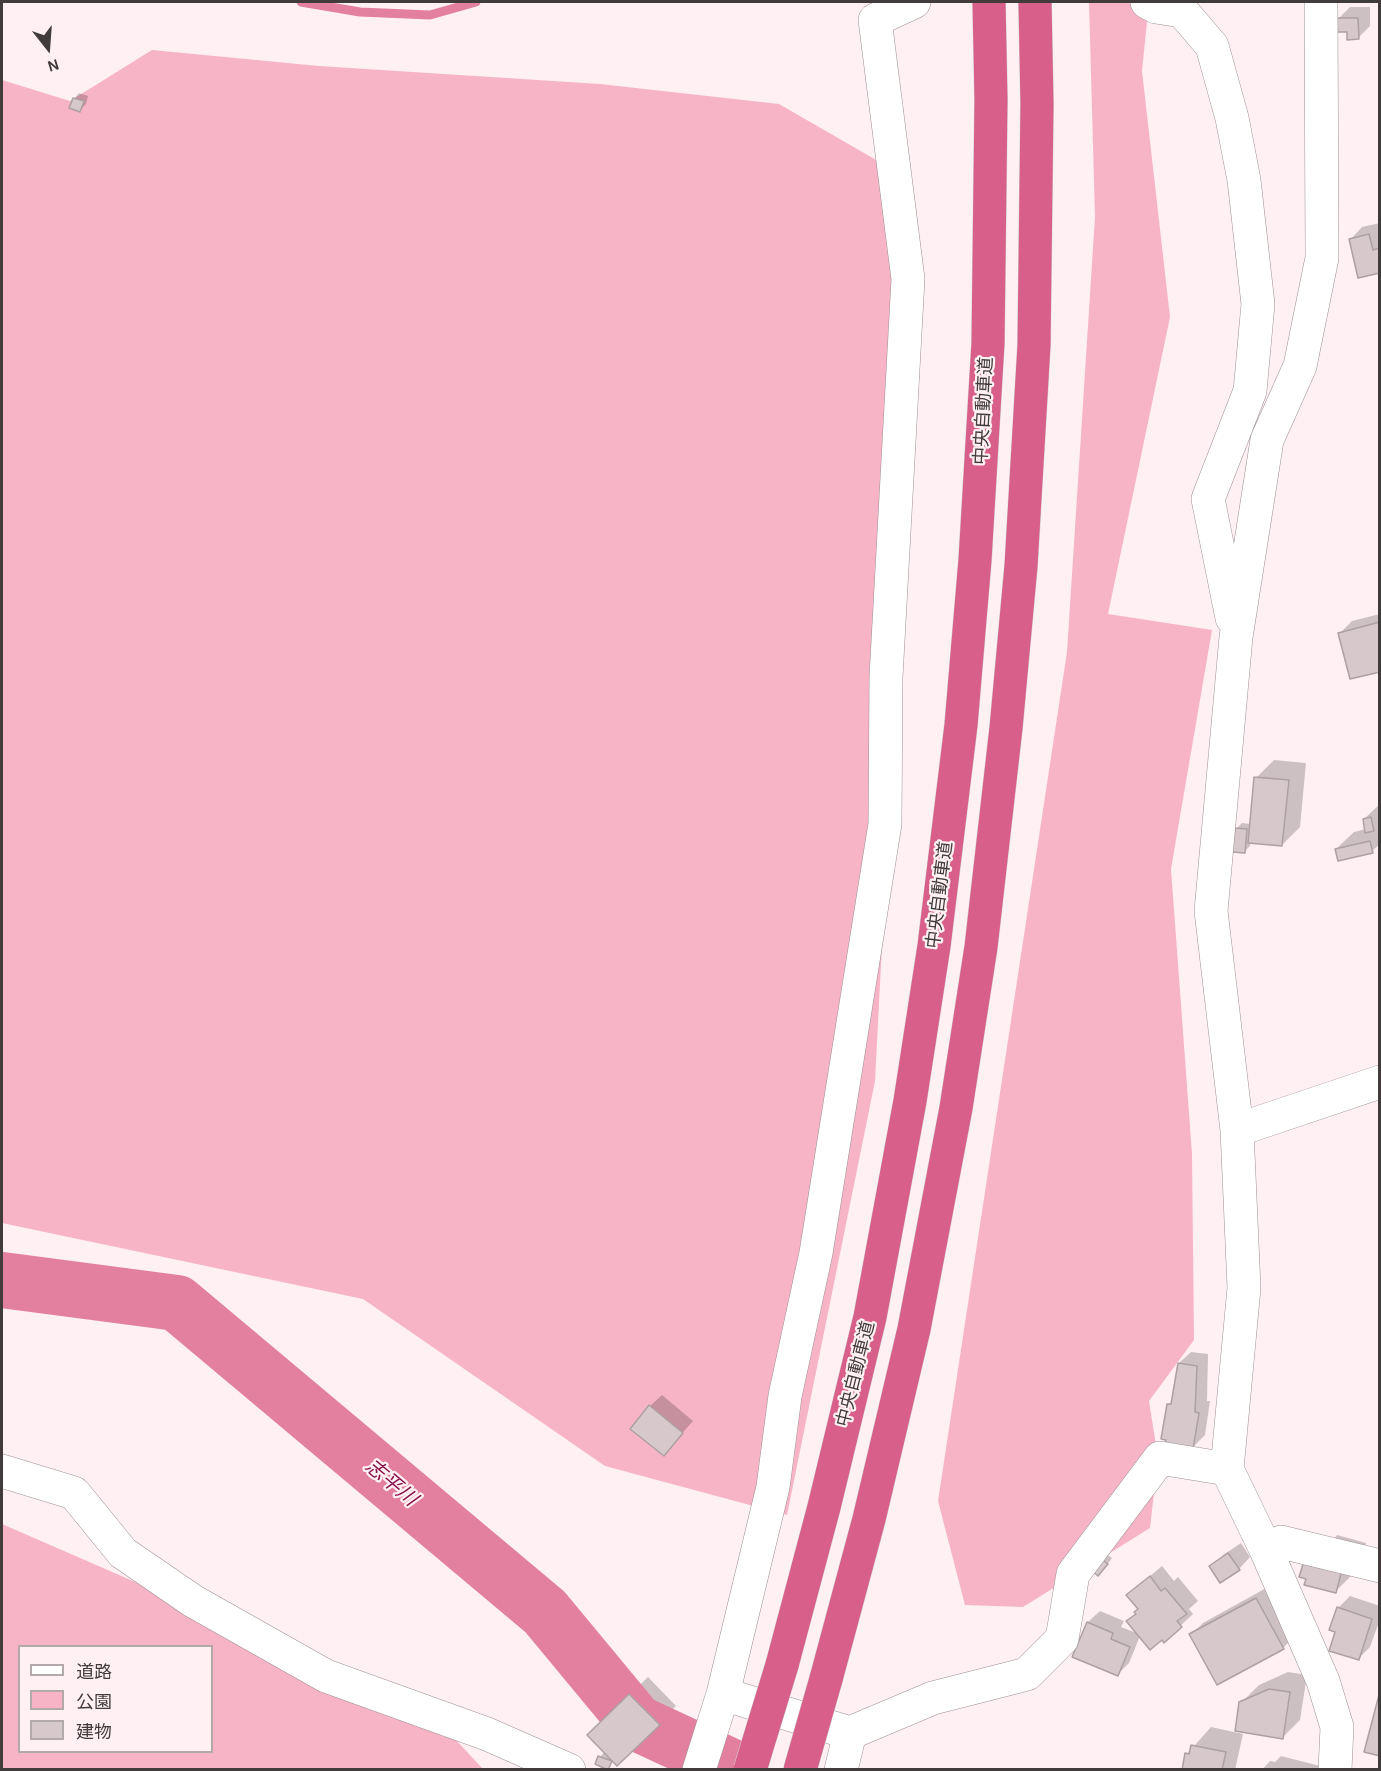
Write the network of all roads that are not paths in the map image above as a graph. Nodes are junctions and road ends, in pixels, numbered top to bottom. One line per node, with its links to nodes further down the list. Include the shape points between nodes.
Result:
1 (914, 2): 13 (street, via 875,20 908,279 886,677 885,824 818,1242 785,1396 773,1487)
2 (989, 2): 17 (highway, 中央自動車道, bridge, via 988,343 961,725 935,935 910,1101 870,1317 824,1507)
3 (1035, 2): 18 (highway, bridge, via 1034,345 1018,600 981,947 956,1108 914,1329 869,1519)
4 (1146, 2): 6 (street, via 1182,11 1212,46 1245,180 1258,304 1250,391 1208,499)
5 (1321, 2): 6 (street, via 1322,258 1300,366 1267,440)
6 (1236, 637): 8 (street, via 1211,911)
7 (1380, 1082): 8 (street)
8 (1238, 1130): 9 (street, via 1244,1288)
9 (1227, 1469): 11 (street); 14 (street, via 1160,1458 1073,1574 1062,1639 1027,1674 933,1698)
10 (2, 1472): 15 (street, via 74,1493 123,1553 193,1601 326,1676 487,1734)
11 (1266, 1550): 12 (street, via 1281,1542); 20 (street, via 1323,1681 1336,1727)
12 (1380, 1566)
13 (723, 1694): 14 (street); 16 (street)
14 (850, 1733): 19 (street)
15 (569, 1770)
16 (699, 1770)
17 (750, 1770)
18 (800, 1770)
19 (841, 1770)
20 (1335, 1770)

